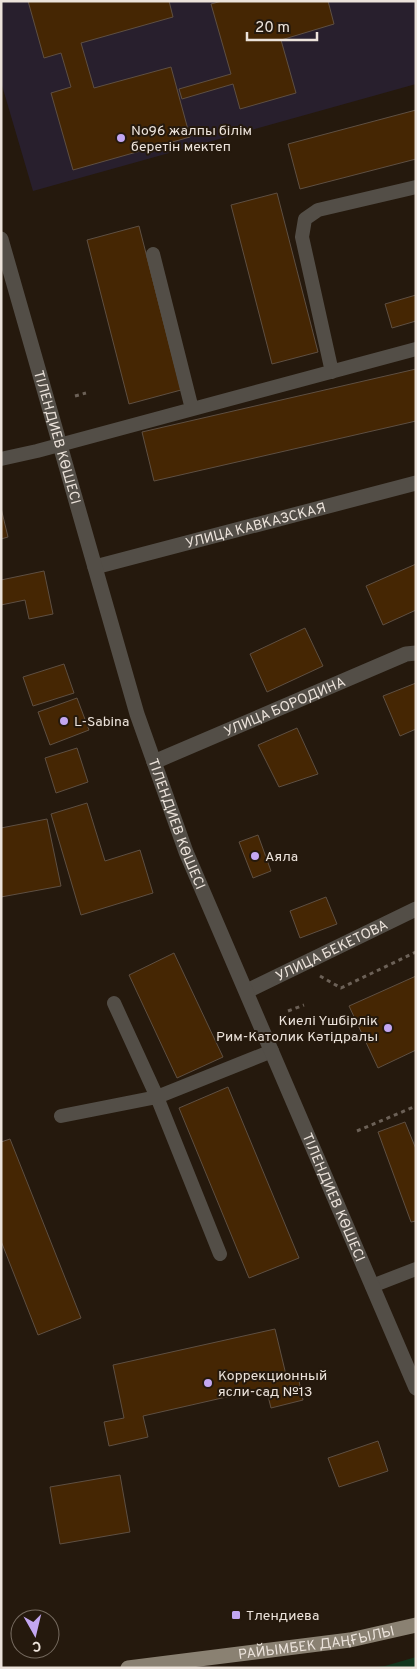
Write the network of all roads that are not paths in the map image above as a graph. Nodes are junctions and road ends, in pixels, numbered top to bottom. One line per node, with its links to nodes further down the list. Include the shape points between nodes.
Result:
1 (416, 187): 5 (lane, via 318,210 305,219 302,237)
2 (1, 239): 7 (street, ТІЛЕНДИЕВ КӨШЕСІ)
3 (153, 254): 6 (lane)
4 (416, 349): 5 (lane)
5 (332, 372): 6 (lane)
6 (192, 409): 7 (lane)
7 (62, 444): 8 (lane); 10 (street, ТІЛЕНДИЕВ КӨШЕСІ)
8 (1, 459)
9 (416, 483): 10 (street, УЛИЦА КАВКАЗСКАЯ)
10 (96, 567): 12 (street, ТІЛЕНДИЕВ КӨШЕСІ, via 137,714)
11 (416, 653): 12 (street, УЛИЦА БОРОДИНА, via 406,654)
12 (154, 762): 14 (street, ТІЛЕНДИЕВ КӨШЕСІ, via 186,852)
13 (416, 909): 14 (street, УЛИЦА БЕКЕТОВА)
14 (247, 991): 16 (street, ТІЛЕНДИЕВ КӨШЕСІ)
15 (114, 1003): 17 (lane)
16 (272, 1050): 17 (lane); 21 (street, ТІЛЕНДИЕВ КӨШЕСІ)
17 (157, 1097): 18 (lane); 19 (lane)
18 (61, 1116)
19 (220, 1254)
20 (416, 1269): 21 (lane)
21 (372, 1286): 22 (street, ТІЛЕНДИЕВ КӨШЕСІ)
22 (416, 1388)
23 (416, 1625): 24 (main road, РАЙЫМБЕК ДАҢҒЫЛЫ, via 350,1640)
24 (128, 1668)

